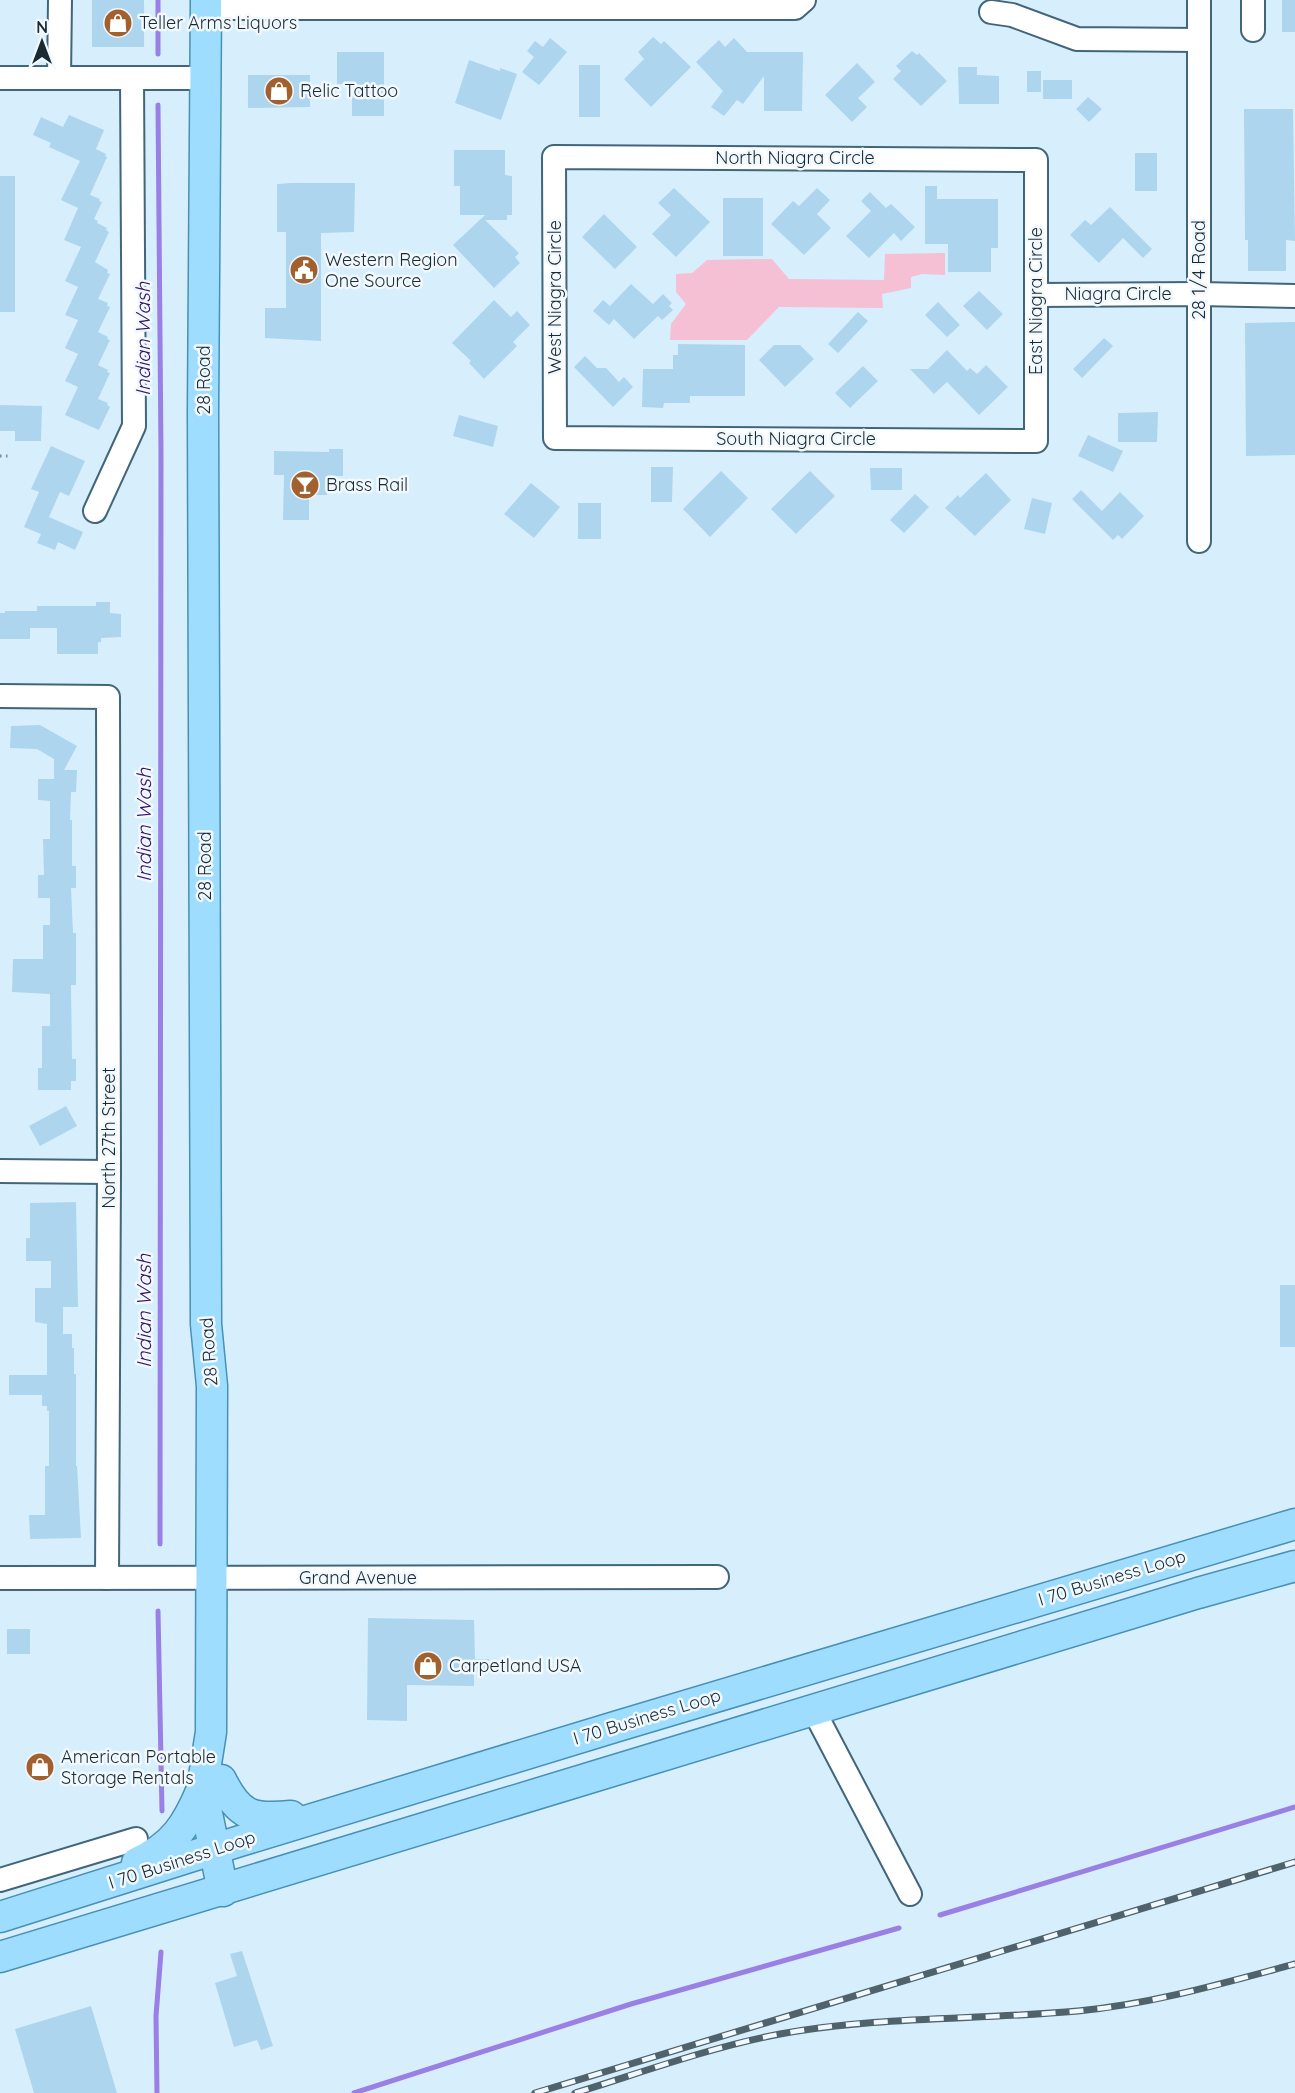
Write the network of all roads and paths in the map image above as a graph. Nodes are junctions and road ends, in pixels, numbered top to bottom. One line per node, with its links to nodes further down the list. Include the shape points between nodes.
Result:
1 (60, 0): 11 (street)
2 (804, 0): 6 (street, via 795,8)
3 (1199, 0): 9 (street, 28 1/4 Road)
4 (1253, 0): 8 (street)
5 (206, 4): 6 (street); 13 (main road, 28 Road)
6 (359, 4)
7 (992, 12): 9 (street, via 1012,15 1077,39)
8 (1253, 30)
9 (1199, 40): 16 (street, 28 1/4 Road)
10 (0, 78): 11 (street)
11 (59, 78): 12 (street)
12 (132, 78): 13 (street); 23 (street, via 134,426)
13 (206, 78): 33 (main road, 28 Road, via 206,1324 212,1386)
14 (554, 157): 15 (street, North Niagra Circle); 19 (street, West Niagra Circle)
15 (1036, 160): 17 (street, East Niagra Circle)
16 (1199, 294): 17 (street, Niagra Circle); 18 (street, Niagra Circle); 24 (street, 28 1/4 Road)
17 (1036, 295): 20 (street, East Niagra Circle)
18 (1295, 296)
19 (555, 438): 20 (street, South Niagra Circle)
20 (1036, 441)
21 (0, 456): 22 (path)
22 (10, 456)
23 (95, 511)
24 (1199, 541)
25 (0, 696): 27 (street, North 27th Street, via 108,697)
26 (0, 1171): 27 (street)
27 (109, 1172): 32 (street, North 27th Street)
28 (1295, 1524): 34 (main road, I 70 Business Loop)
29 (1295, 1566): 35 (main road)
30 (717, 1577): 33 (street, Grand Avenue)
31 (0, 1578): 32 (street, Grand Avenue)
32 (107, 1578): 33 (street, Grand Avenue)
33 (211, 1578): 36 (main road, 28 Road)
34 (794, 1673): 35 (main road); 37 (main road, I 70 Business Loop)
35 (814, 1710): 41 (main road); 42 (street)
36 (211, 1785): 37 (main road, via 251,1815 276,1818); 39 (main road, 28 Road); 43 (main road, via 179,1831 157,1854)
37 (333, 1812): 39 (main road, I 70 Business Loop)
38 (136, 1839): 40 (street)
39 (214, 1849): 41 (main road, 28 Road); 43 (main road, I 70 Business Loop)
40 (0, 1880)
41 (223, 1891): 45 (main road)
42 (910, 1894)
43 (64, 1897): 44 (main road, I 70 Business Loop)
44 (0, 1917)
45 (0, 1957)

